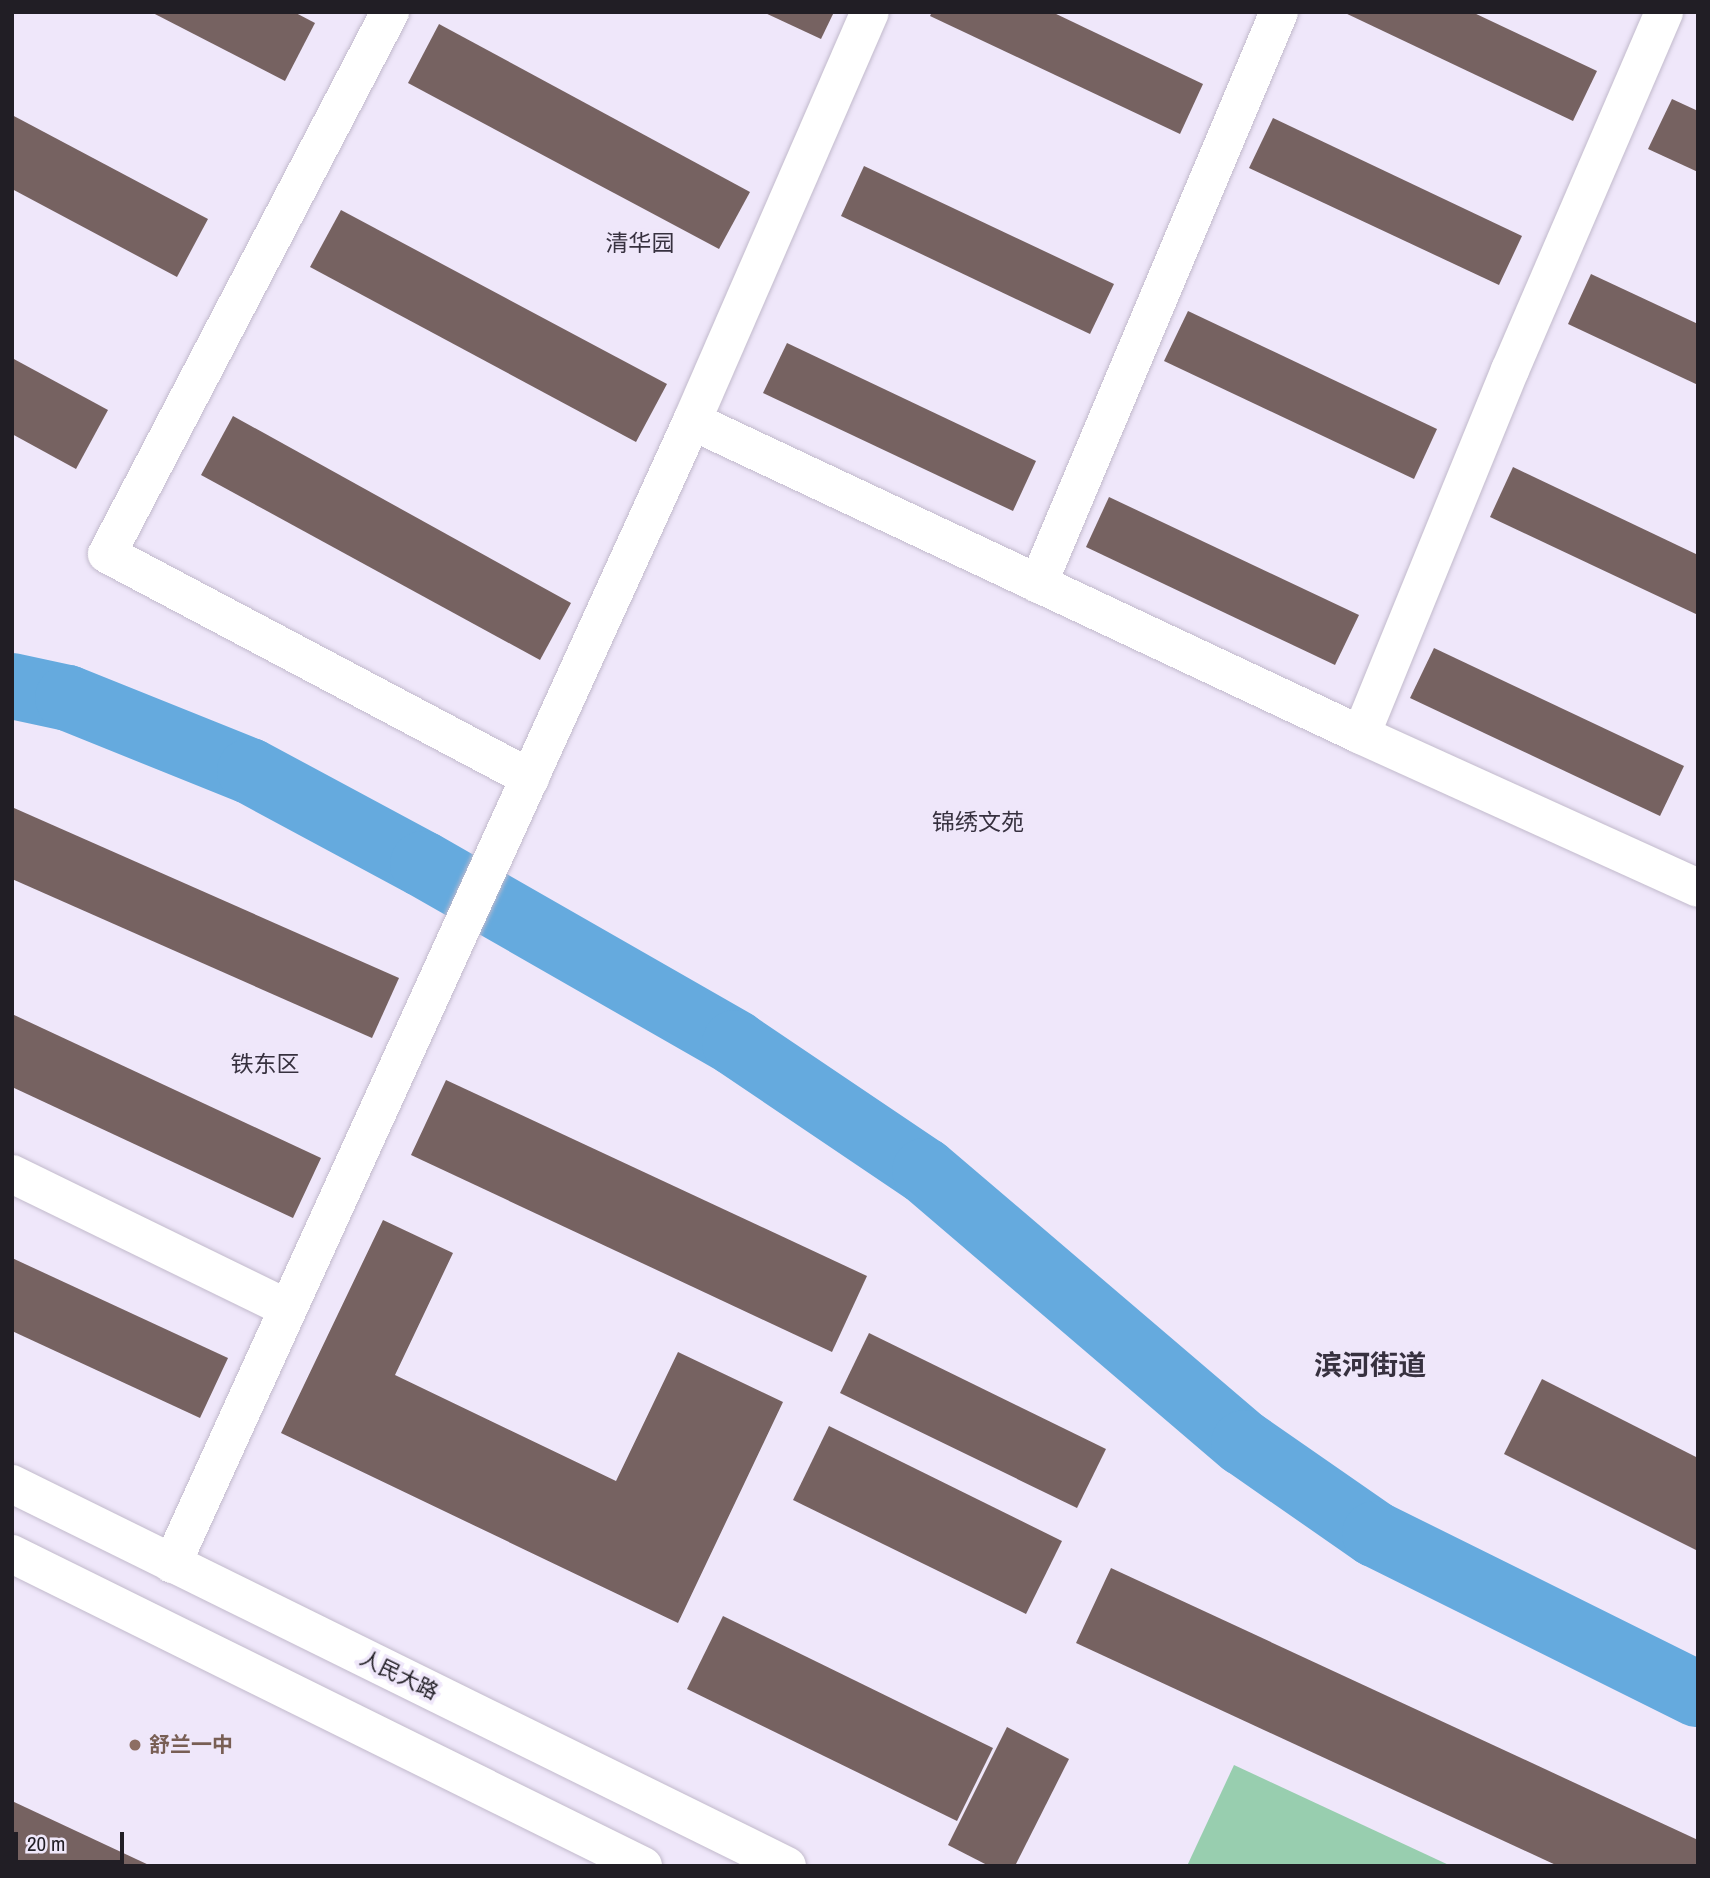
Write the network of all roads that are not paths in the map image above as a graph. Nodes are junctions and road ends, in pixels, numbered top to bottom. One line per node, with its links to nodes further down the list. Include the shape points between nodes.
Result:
1 (390, 12): 8 (street, via 107,554)
2 (870, 12): 5 (street)
3 (1279, 12): 6 (street)
4 (1664, 12): 7 (street)
5 (691, 421): 6 (street); 8 (street)
6 (1038, 584): 7 (street)
7 (1360, 735): 9 (street)
8 (530, 778): 11 (street)
9 (1698, 888)
10 (12, 1174): 11 (street)
11 (287, 1308): 14 (street)
12 (12, 1484): 14 (street, 人民大路)
13 (12, 1554): 15 (street)
14 (172, 1564): 16 (street, 人民大路)
15 (643, 1866)
16 (787, 1866)

